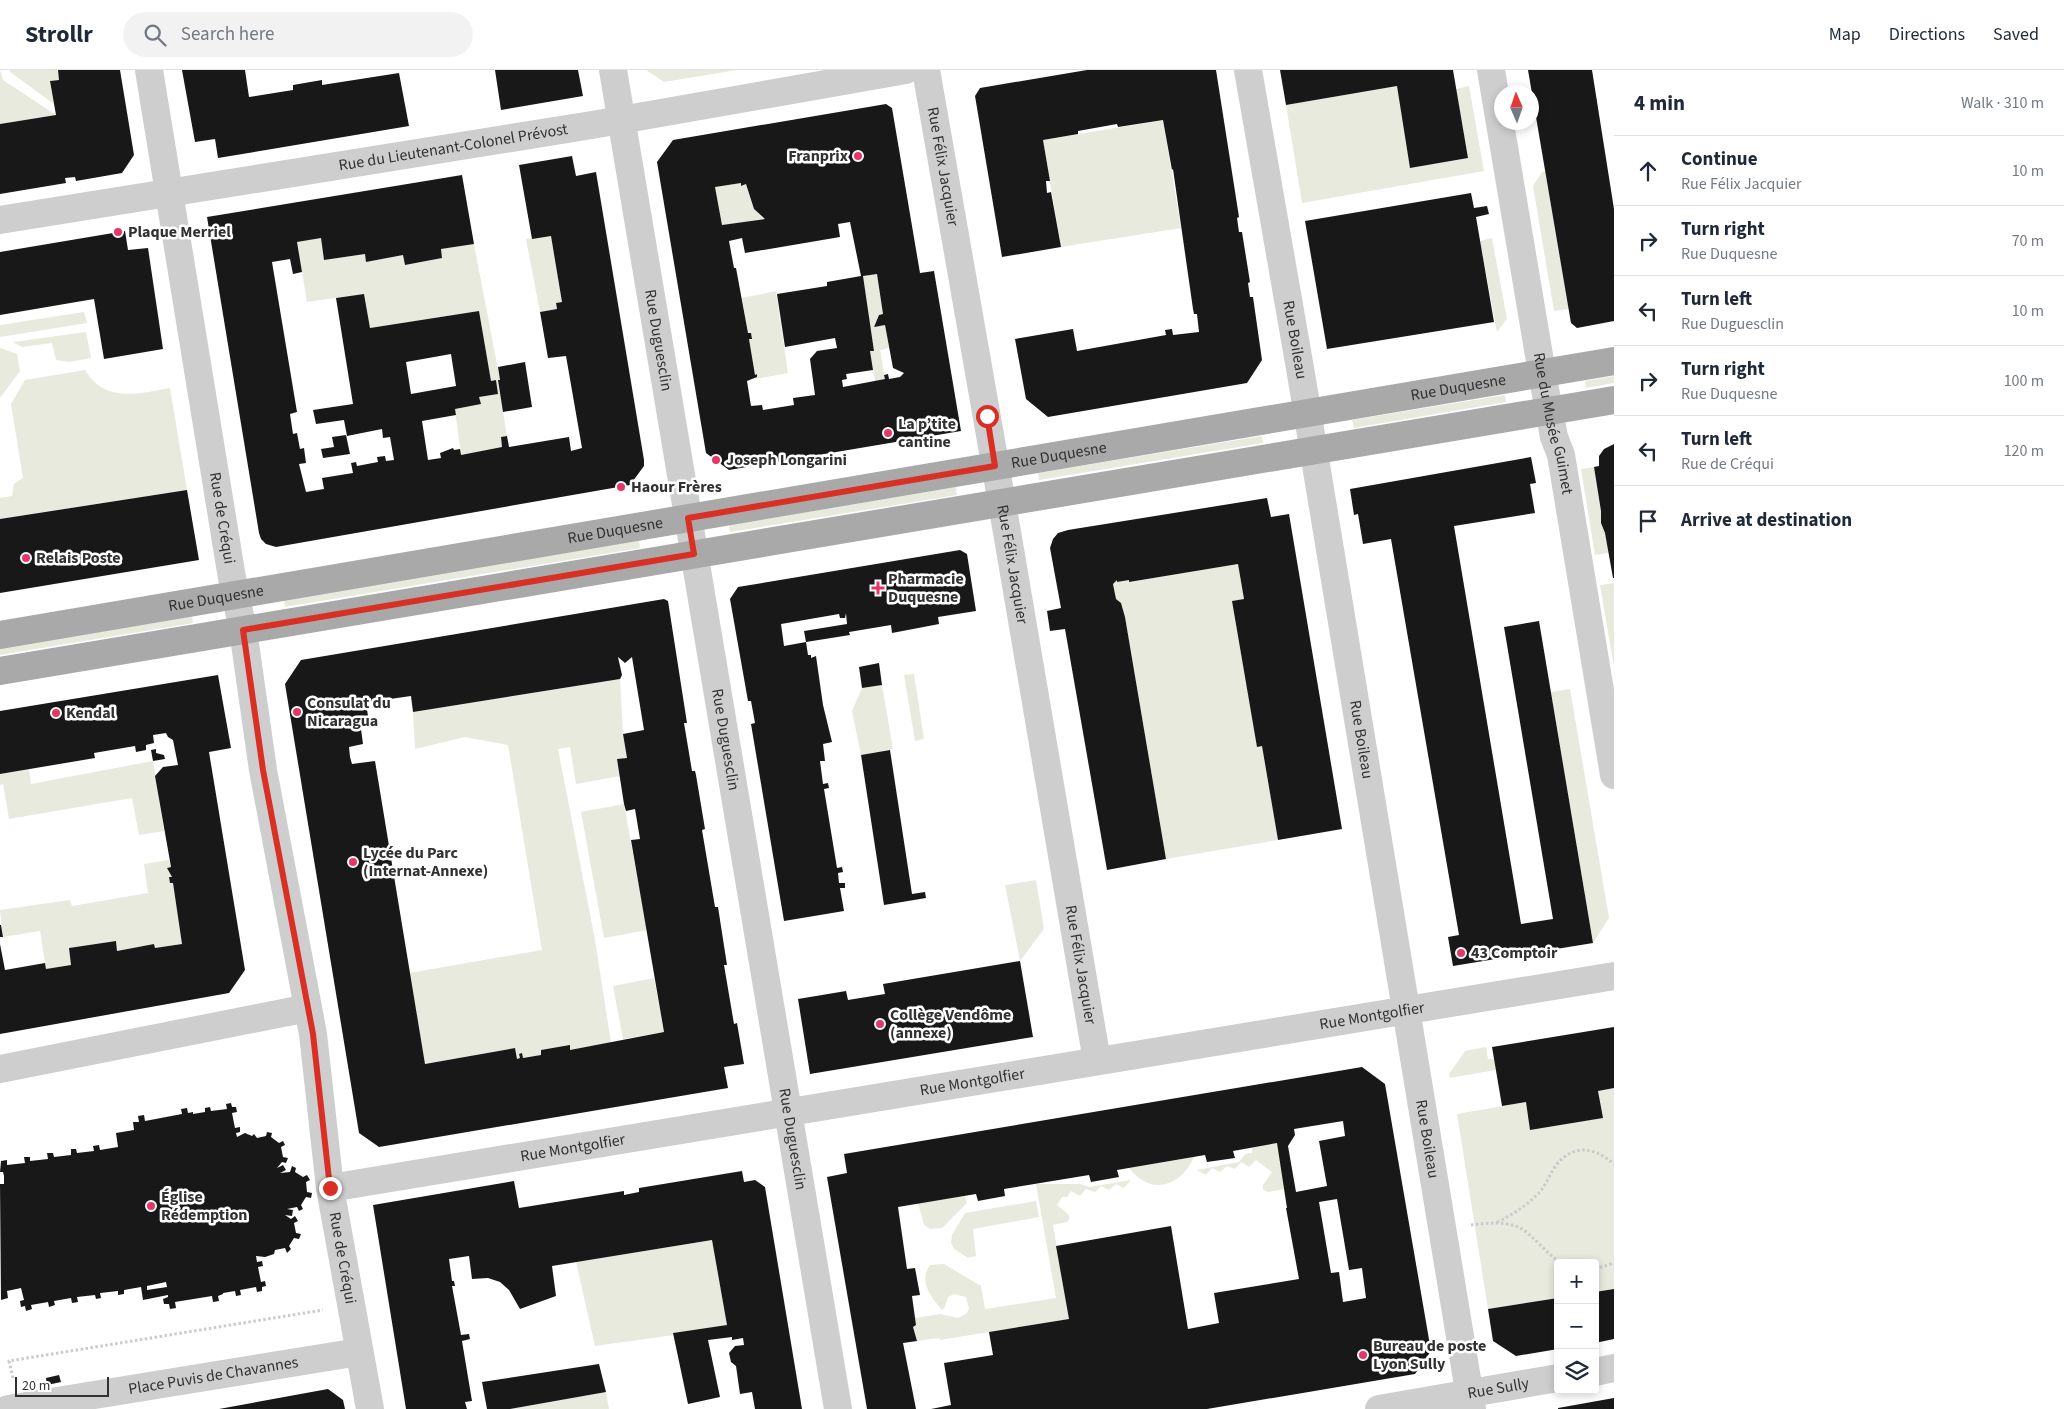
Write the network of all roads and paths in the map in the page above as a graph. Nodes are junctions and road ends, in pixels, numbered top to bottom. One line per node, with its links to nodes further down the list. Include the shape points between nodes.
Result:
1 (149, 70): 8 (street, Rue de Créqui)
2 (613, 70): 7 (street, Rue Duguesclin)
3 (906, 70): 7 (street, Rue du Lieutenant-Colonel Prévost)
4 (926, 70): 16 (street, Rue Félix Jacquier)
5 (1248, 70): 14 (street, Rue Boileau)
6 (1491, 70): 11 (street, Rue du Musée Guimet)
7 (622, 118): 8 (street, Rue du Lieutenant-Colonel Prévost); 18 (street, Rue Duguesclin)
8 (169, 194): 9 (street, Rue du Lieutenant-Colonel Prévost); 20 (street, Rue de Créqui)
9 (0, 220)
10 (1614, 361): 11 (main road, Rue Duquesne)
11 (1542, 373): 13 (street, Rue du Musée Guimet); 14 (main road, Rue Duquesne)
12 (1614, 400): 13 (main road)
13 (1549, 410): 15 (main road); 24 (street, Rue du Musée Guimet, via 1561,455)
14 (1307, 413): 15 (street, Rue Boileau); 16 (main road, Rue Duquesne)
15 (1313, 449): 17 (main road); 27 (street, Rue Boileau)
16 (995, 466): 17 (street, Rue Félix Jacquier); 18 (main road, Rue Duquesne)
17 (1001, 502): 19 (main road); 28 (street, Rue Félix Jacquier)
18 (688, 518): 19 (street, Rue Duguesclin); 20 (main road, Rue Duquesne)
19 (694, 554): 21 (main road); 30 (street, Rue Duguesclin)
20 (236, 594): 21 (street, Rue de Créqui); 22 (main road, Rue Duquesne)
21 (243, 630): 23 (main road); 26 (street, Rue de Créqui, via 263,770)
22 (0, 635)
23 (0, 671)
24 (1614, 776)
25 (1614, 976): 27 (street, Rue Montgolfier)
26 (308, 1008): 29 (street); 32 (street, Rue de Créqui)
27 (1406, 1010): 28 (street, Rue Montgolfier); 34 (street, Rue Boileau)
28 (1097, 1062): 30 (street, Rue Montgolfier)
29 (0, 1068)
30 (789, 1112): 32 (street, Rue Montgolfier); 47 (street, Rue Duguesclin)
31 (1614, 1164): 33 (path, via 1589,1150 1573,1151 1557,1164 1540,1193 1513,1215)
32 (330, 1188): 39 (street, Rue de Créqui)
33 (1497, 1222): 34 (path); 35 (path, via 1524,1230)
34 (1443, 1229): 44 (street, Rue Boileau)
35 (1555, 1259)
36 (1614, 1263): 37 (path)
37 (1599, 1268)
38 (330, 1309): 43 (path, via 9,1361)
39 (359, 1352): 45 (street, Place Puvis de Chavannes); 46 (street, Rue de Créqui)
40 (1614, 1368): 41 (street)
41 (1599, 1371)
42 (1554, 1379): 44 (street, Rue Sully)
43 (14, 1380)
44 (1471, 1401): 48 (street, Rue Sully)
45 (8, 1409)
46 (370, 1409)
47 (838, 1409)
48 (1379, 1409)

